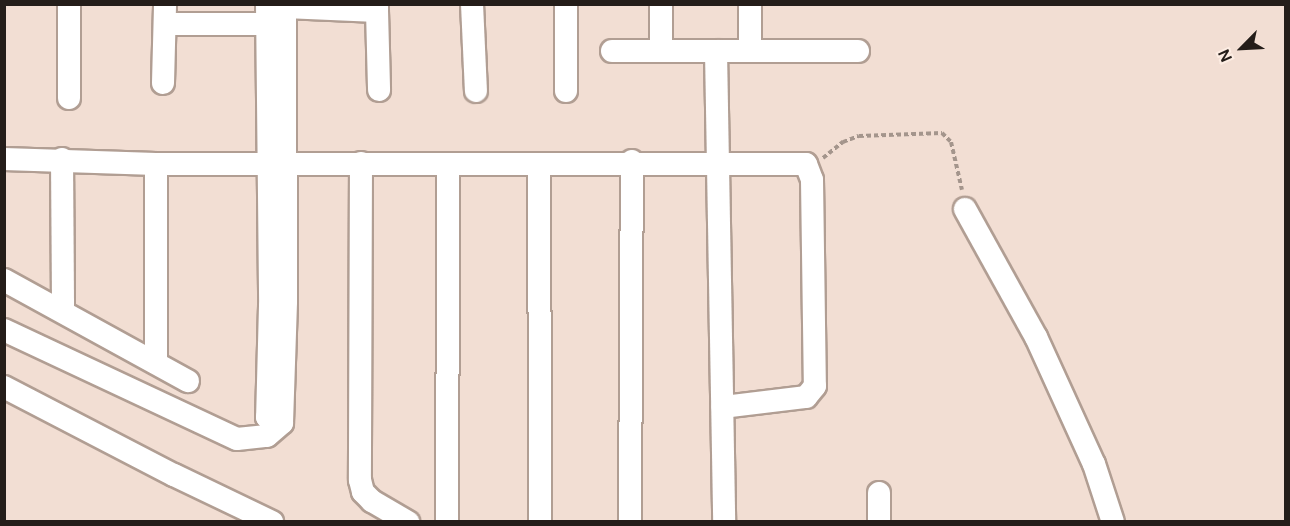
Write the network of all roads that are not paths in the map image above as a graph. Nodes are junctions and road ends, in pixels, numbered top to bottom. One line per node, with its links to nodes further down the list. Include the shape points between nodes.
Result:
1 (69, 4): 18 (street)
2 (472, 4): 16 (street)
3 (566, 4): 17 (street)
4 (661, 4): 10 (street)
5 (750, 4): 12 (street)
6 (377, 8): 7 (street); 15 (street)
7 (276, 10): 8 (street); 22 (street)
8 (165, 14): 14 (street)
9 (612, 51): 10 (street)
10 (661, 51): 11 (street)
11 (716, 51): 12 (street); 23 (street)
12 (750, 51): 13 (street)
13 (858, 51)
14 (163, 83)
15 (379, 90)
16 (476, 91)
17 (566, 91)
18 (69, 98)
19 (4, 159): 20 (street)
20 (62, 159): 25 (street); 30 (street)
21 (632, 161): 23 (street); 27 (street); 41 (street)
22 (277, 162): 24 (street); 25 (street); 31 (street, via 285,419 267,436 237,440)
23 (720, 162): 35 (street); 35 (street, via 792,162 806,164 810,169 815,386 806,397)
24 (361, 163): 26 (street); 38 (street, via 360,480 372,501)
25 (156, 164): 32 (street)
26 (448, 164): 27 (street); 39 (street)
27 (538, 165): 40 (street)
28 (965, 209): 44 (street, via 1036,337 1094,464)
29 (4, 279): 30 (street)
30 (63, 310): 32 (street)
31 (4, 330)
32 (156, 362): 33 (street)
33 (188, 381)
34 (4, 387): 37 (street)
35 (723, 407): 42 (street)
36 (879, 492): 43 (street)
37 (272, 522)
38 (408, 522)
39 (447, 522)
40 (540, 522)
41 (630, 522)
42 (724, 522)
43 (879, 522)
44 (1113, 522)

